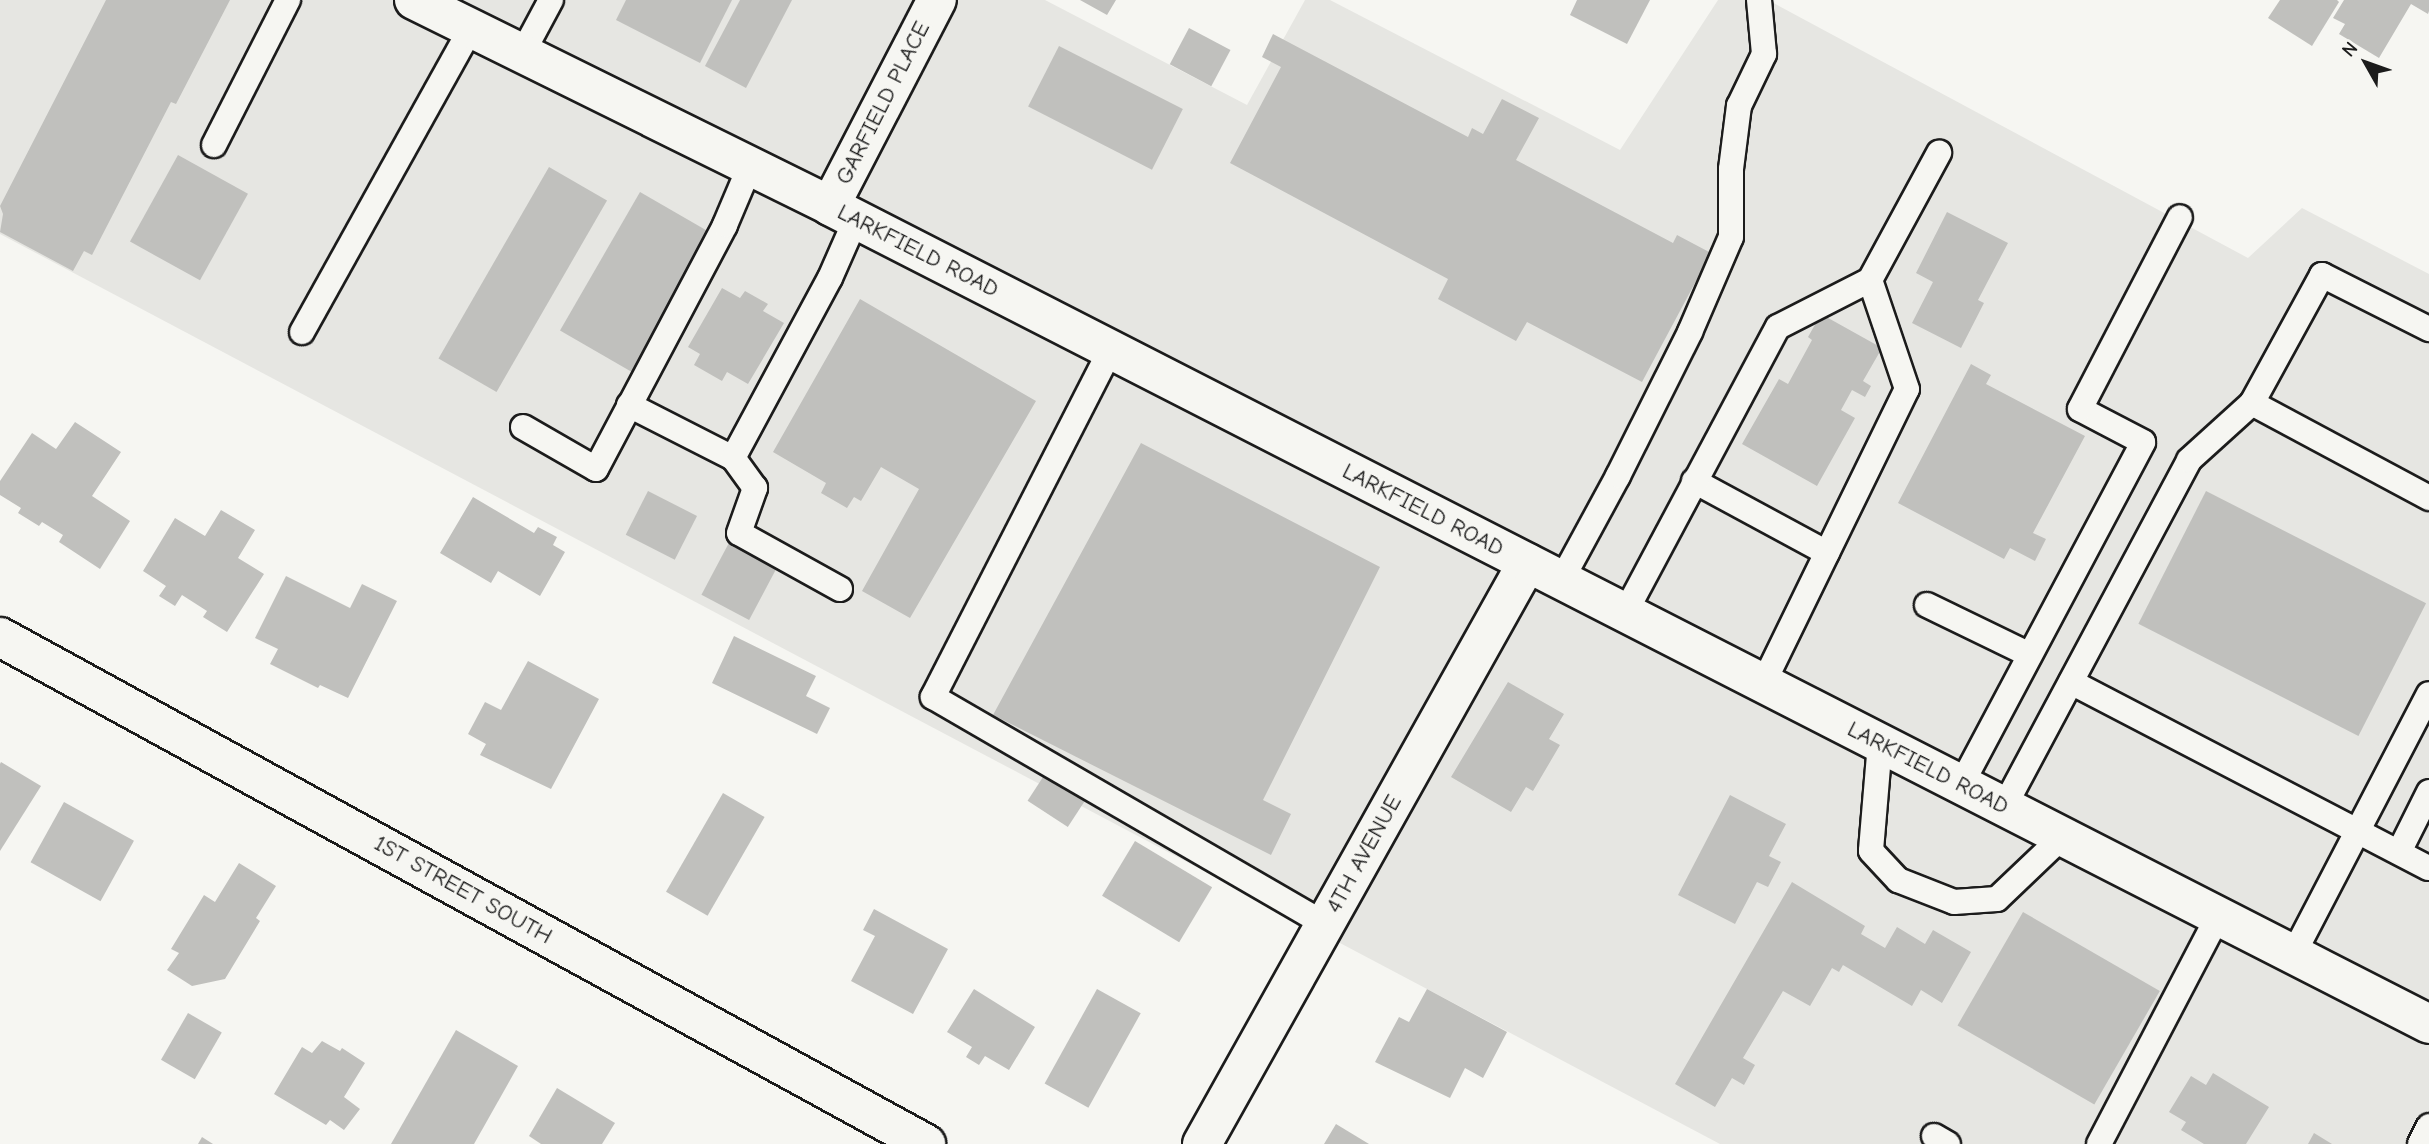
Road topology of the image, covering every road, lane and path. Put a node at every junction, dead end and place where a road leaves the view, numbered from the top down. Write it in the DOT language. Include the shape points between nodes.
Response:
graph roads {
  1 [pos="288,0"];
  2 [pos="414,0"];
  3 [pos="551,0"];
  4 [pos="937,0"];
  5 [pos="1759,0"];
  6 [pos="471,28"];
  7 [pos="522,54"];
  8 [pos="214,145"];
  9 [pos="1939,153"];
  10 [pos="750,166"];
  11 [pos="843,212"];
  12 [pos="2180,217"];
  13 [pos="1870,279"];
  14 [pos="2429,329"];
  15 [pos="302,331"];
  16 [pos="1111,349"];
  17 [pos="2252,403"];
  18 [pos="629,405"];
  19 [pos="523,427"];
  20 [pos="733,458"];
  21 [pos="1693,481"];
  22 [pos="2429,498"];
  23 [pos="1827,553"];
  24 [pos="1527,563"];
  25 [pos="1561,581"];
  26 [pos="840,589"];
  27 [pos="1927,605"];
  28 [pos="1625,613"];
  29 [pos="0,637"];
  30 [pos="2030,654"];
  31 [pos="2071,682"];
  32 [pos="1763,684"];
  33 [pos="2429,694"];
  34 [pos="1880,743"];
  35 [pos="1961,785"];
  36 [pos="2429,792"];
  37 [pos="2004,807"];
  38 [pos="2358,831"];
  39 [pos="2062,837"];
  40 [pos="2399,852"];
  41 [pos="2429,868"];
  42 [pos="2218,916"];
  43 [pos="1325,924"];
  44 [pos="2293,955"];
  45 [pos="2429,1024"];
  46 [pos="2429,1126"];
  47 [pos="926,1144"];
  48 [pos="1202,1144"];
  49 [pos="2099,1144"];
  50 [pos="2420,1144"];
  1 -- 8 [label="lane"];
  2 -- 6 [label="main road, LARKFIELD ROAD"];
  3 -- 7 [label="lane"];
  4 -- 11 [label="main road, GARFIELD PLACE"];
  5 -- 25 [label="lane" via="1764,54 1739,106 1731,169 1731,237 1690,332"];
  6 -- 7 [label="main road, LARKFIELD ROAD"];
  6 -- 15 [label="lane"];
  7 -- 10 [label="main road, LARKFIELD ROAD"];
  9 -- 13 [label="lane"];
  10 -- 11 [label="main road, LARKFIELD ROAD"];
  10 -- 18 [label="lane" via="725,225"];
  11 -- 16 [label="main road, LARKFIELD ROAD"];
  11 -- 20 [label="lane" via="830,278"];
  12 -- 30 [label="lane" via="2080,409 2143,442"];
  13 -- 21 [label="lane" via="1778,327"];
  13 -- 23 [label="lane" via="1908,389"];
  14 -- 17 [label="lane" via="2322,275"];
  16 -- 24 [label="main road, LARKFIELD ROAD"];
  16 -- 43 [label="lane" via="933,697"];
  17 -- 22 [label="lane"];
  17 -- 31 [label="lane" via="2189,460"];
  18 -- 19 [label="lane" via="596,469"];
  18 -- 20 [label="lane"];
  20 -- 26 [label="lane" via="755,488 739,533"];
  21 -- 23 [label="lane"];
  21 -- 28 [label="lane"];
  23 -- 32 [label="lane"];
  24 -- 25 [label="main road, LARKFIELD ROAD"];
  24 -- 43 [label="main road, 4TH AVENUE"];
  25 -- 28 [label="main road, LARKFIELD ROAD"];
  27 -- 30 [label="lane"];
  28 -- 32 [label="main road, LARKFIELD ROAD"];
  29 -- 47 [label="main road, 1ST STREET SOUTH"];
  30 -- 35 [label="lane"];
  31 -- 37 [label="lane"];
  31 -- 38 [label="lane"];
  32 -- 34 [label="main road, LARKFIELD ROAD"];
  33 -- 38 [label="lane"];
  34 -- 35 [label="main road, LARKFIELD ROAD"];
  34 -- 39 [label="lane" via="1871,851 1898,880 1954,902 1997,899"];
  35 -- 37 [label="main road, LARKFIELD ROAD"];
  36 -- 40 [label="lane"];
  37 -- 39 [label="main road, LARKFIELD ROAD"];
  38 -- 40 [label="lane"];
  38 -- 44 [label="lane"];
  39 -- 42 [label="main road, LARKFIELD ROAD"];
  40 -- 41 [label="lane"];
  42 -- 44 [label="main road, LARKFIELD ROAD"];
  42 -- 49 [label="lane"];
  43 -- 48 [label="main road, 4TH AVENUE"];
  44 -- 45 [label="main road, LARKFIELD ROAD"];
  46 -- 50 [label="lane"];
}
